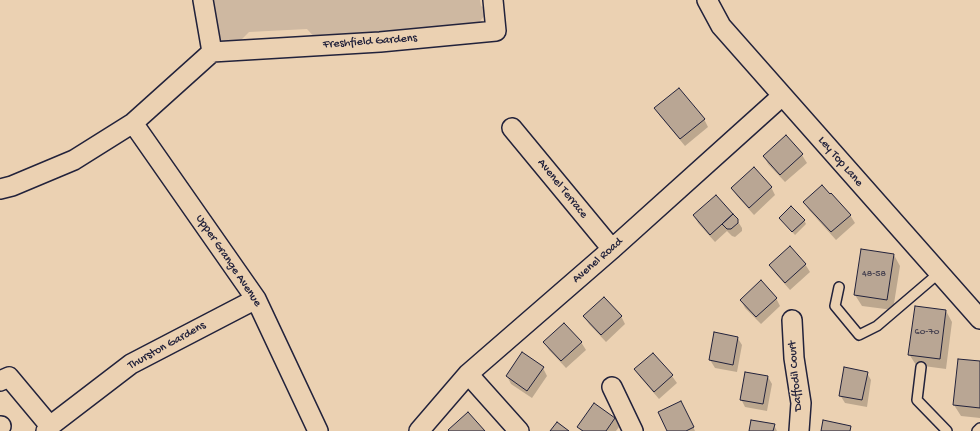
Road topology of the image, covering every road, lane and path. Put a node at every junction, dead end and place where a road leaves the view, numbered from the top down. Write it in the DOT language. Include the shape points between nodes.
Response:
graph roads {
  1 [pos="203,0"];
  2 [pos="493,0"];
  3 [pos="707,0"];
  4 [pos="212,52"];
  5 [pos="782,96"];
  6 [pos="133,123"];
  7 [pos="512,128"];
  8 [pos="0,189"];
  9 [pos="612,249"];
  10 [pos="939,273"];
  11 [pos="839,288"];
  12 [pos="256,299"];
  13 [pos="980,319"];
  14 [pos="792,320"];
  15 [pos="921,367"];
  16 [pos="468,374"];
  17 [pos="0,381"];
  18 [pos="612,388"];
  19 [pos="980,428"];
  20 [pos="48,429"];
  21 [pos="318,431"];
  22 [pos="419,431"];
  23 [pos="519,431"];
  24 [pos="633,431"];
  25 [pos="799,431"];
  26 [pos="948,431"];
  27 [pos="977,431"];
  1 -- 4 [label="street"];
  2 -- 4 [label="street, Freshfield Gardens" via="496,31 380,42"];
  3 -- 5 [label="street, Ley Top Lane" via="721,26"];
  4 -- 6 [label="street"];
  5 -- 9 [label="street, Avenel Road"];
  5 -- 10 [label="street, Ley Top Lane"];
  6 -- 8 [label="street" via="74,160"];
  6 -- 12 [label="street, Upper Grange Avenue"];
  7 -- 9 [label="street, Avenel Terrace"];
  9 -- 16 [label="street, Avenel Road"];
  10 -- 11 [label="lane" via="876,326 859,335 835,306"];
  10 -- 13 [label="street, Ley Top Lane"];
  12 -- 20 [label="street, Thurston Gardens" via="131,364"];
  12 -- 21 [label="street, Upper Grange Avenue"];
  14 -- 25 [label="street, Daffodil Court" via="794,358 801,403"];
  15 -- 26 [label="lane" via="917,400"];
  16 -- 22 [label="street, Avenel Road"];
  16 -- 23 [label="street"];
  17 -- 20 [label="street" via="9,377"];
  18 -- 24 [label="street"];
  19 -- 27 [label="lane"];
}
